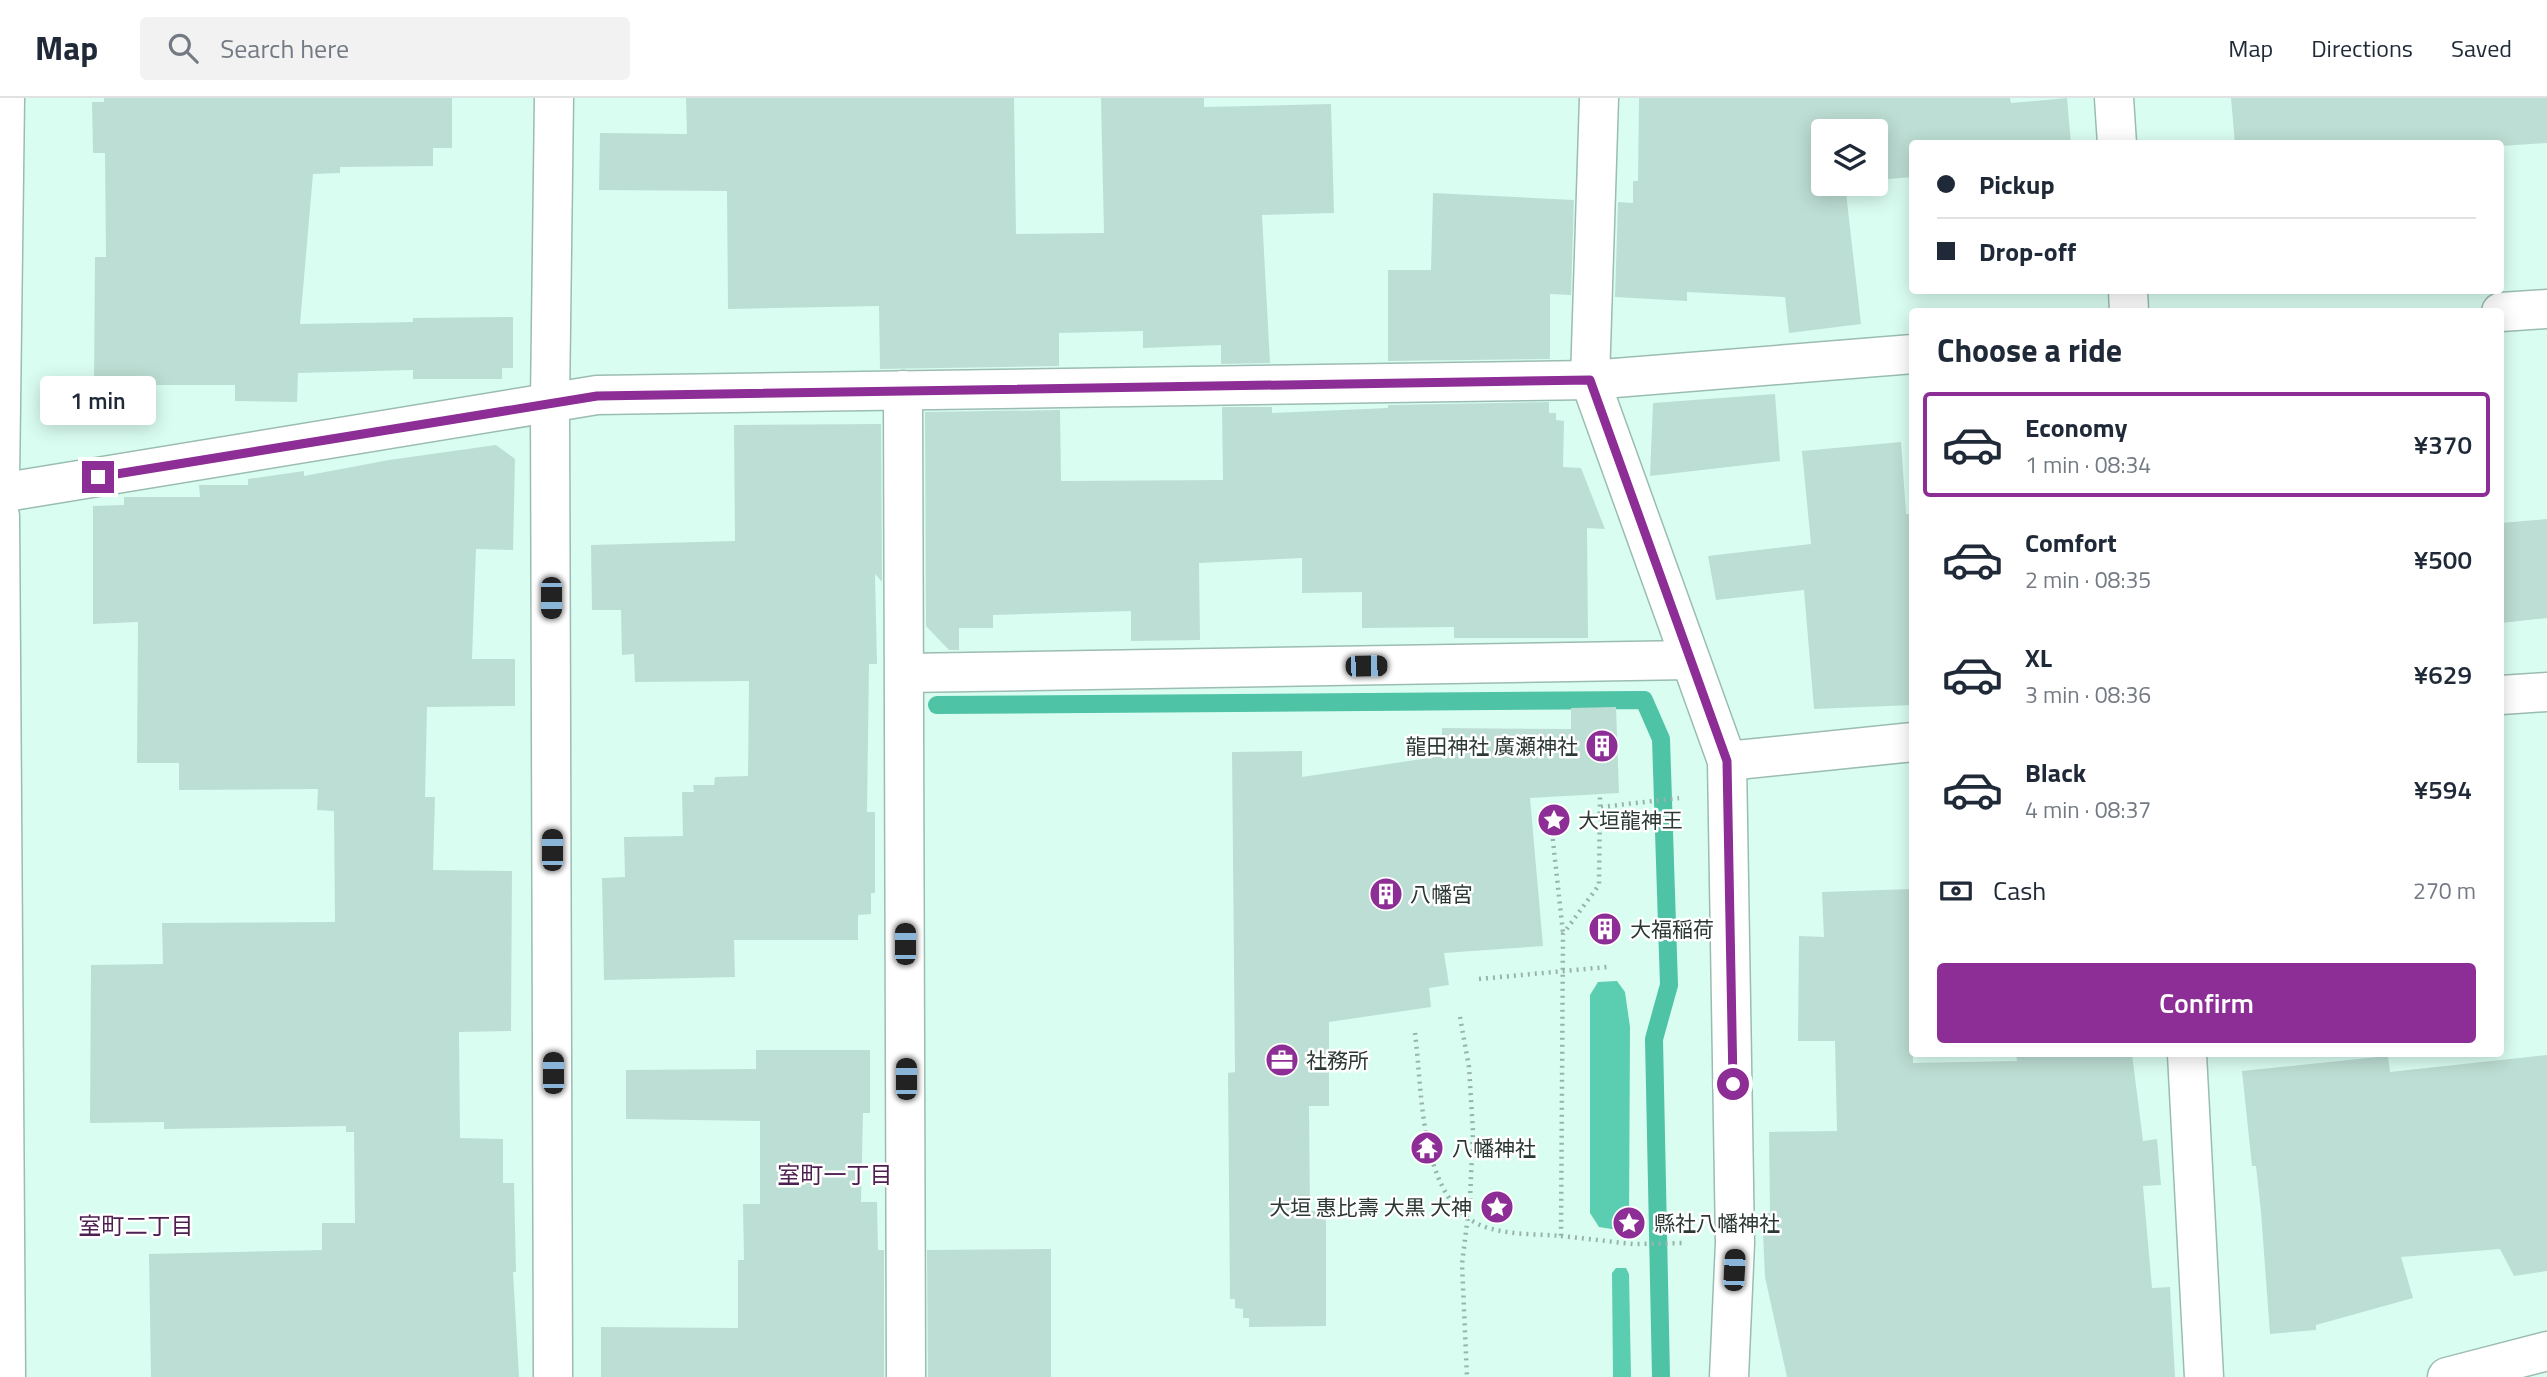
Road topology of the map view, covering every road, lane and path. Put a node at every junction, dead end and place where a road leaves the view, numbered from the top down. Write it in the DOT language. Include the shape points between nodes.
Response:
graph roads {
  1 [pos="5,98"];
  2 [pos="554,98"];
  3 [pos="1599,98"];
  4 [pos="2114,98"];
  5 [pos="2117,140"];
  6 [pos="2547,309"];
  7 [pos="2504,312"];
  8 [pos="1909,354"];
  9 [pos="1590,380"];
  10 [pos="903,390"];
  11 [pos="550,402"];
  12 [pos="0,481"];
  13 [pos="0,493"];
  14 [pos="0,516"];
  15 [pos="1690,660"];
  16 [pos="905,673"];
  17 [pos="2547,692"];
  18 [pos="2504,695"];
  19 [pos="1909,742"];
  20 [pos="1727,761"];
  21 [pos="1600,796"];
  22 [pos="1689,797"];
  23 [pos="1601,807"];
  24 [pos="1552,832"];
  25 [pos="1563,934"];
  26 [pos="1607,967"];
  27 [pos="1562,971"];
  28 [pos="1479,979"];
  29 [pos="1460,1017"];
  30 [pos="1415,1033"];
  31 [pos="2187,1057"];
  32 [pos="1467,1216"];
  33 [pos="1561,1236"];
  34 [pos="1689,1242"];
  35 [pos="2547,1351"];
  36 [pos="6,1377"];
  37 [pos="553,1377"];
  38 [pos="906,1377"];
  39 [pos="1467,1377"];
  40 [pos="1729,1377"];
  41 [pos="2204,1377"];
  42 [pos="2447,1377"];
  1 -- 12 [label="street"];
  2 -- 11 [label="street"];
  3 -- 9 [label="street"];
  4 -- 5 [label="street"];
  6 -- 7 [label="street"];
  8 -- 9 [label="street"];
  9 -- 10 [label="street"];
  9 -- 15 [label="street"];
  10 -- 11 [label="street" via="597,396"];
  10 -- 16 [label="street"];
  11 -- 13 [label="street"];
  11 -- 37 [label="street"];
  14 -- 36 [label="street"];
  15 -- 16 [label="street"];
  15 -- 20 [label="street"];
  16 -- 38 [label="street"];
  17 -- 18 [label="street"];
  19 -- 20 [label="street"];
  20 -- 40 [label="street" via="1735,1243"];
  21 -- 23 [label="path"];
  22 -- 23 [label="path"];
  23 -- 25 [label="path" via="1599,885"];
  24 -- 25 [label="path"];
  25 -- 27 [label="path"];
  26 -- 27 [label="path"];
  27 -- 28 [label="path"];
  27 -- 33 [label="path"];
  29 -- 32 [label="path" via="1473,1132"];
  30 -- 32 [label="path" via="1431,1161 1443,1194"];
  31 -- 41 [label="street"];
  32 -- 33 [label="path" via="1490,1229"];
  32 -- 39 [label="path" via="1462,1264"];
  33 -- 34 [label="path" via="1633,1244"];
  35 -- 42 [label="street"];
}
